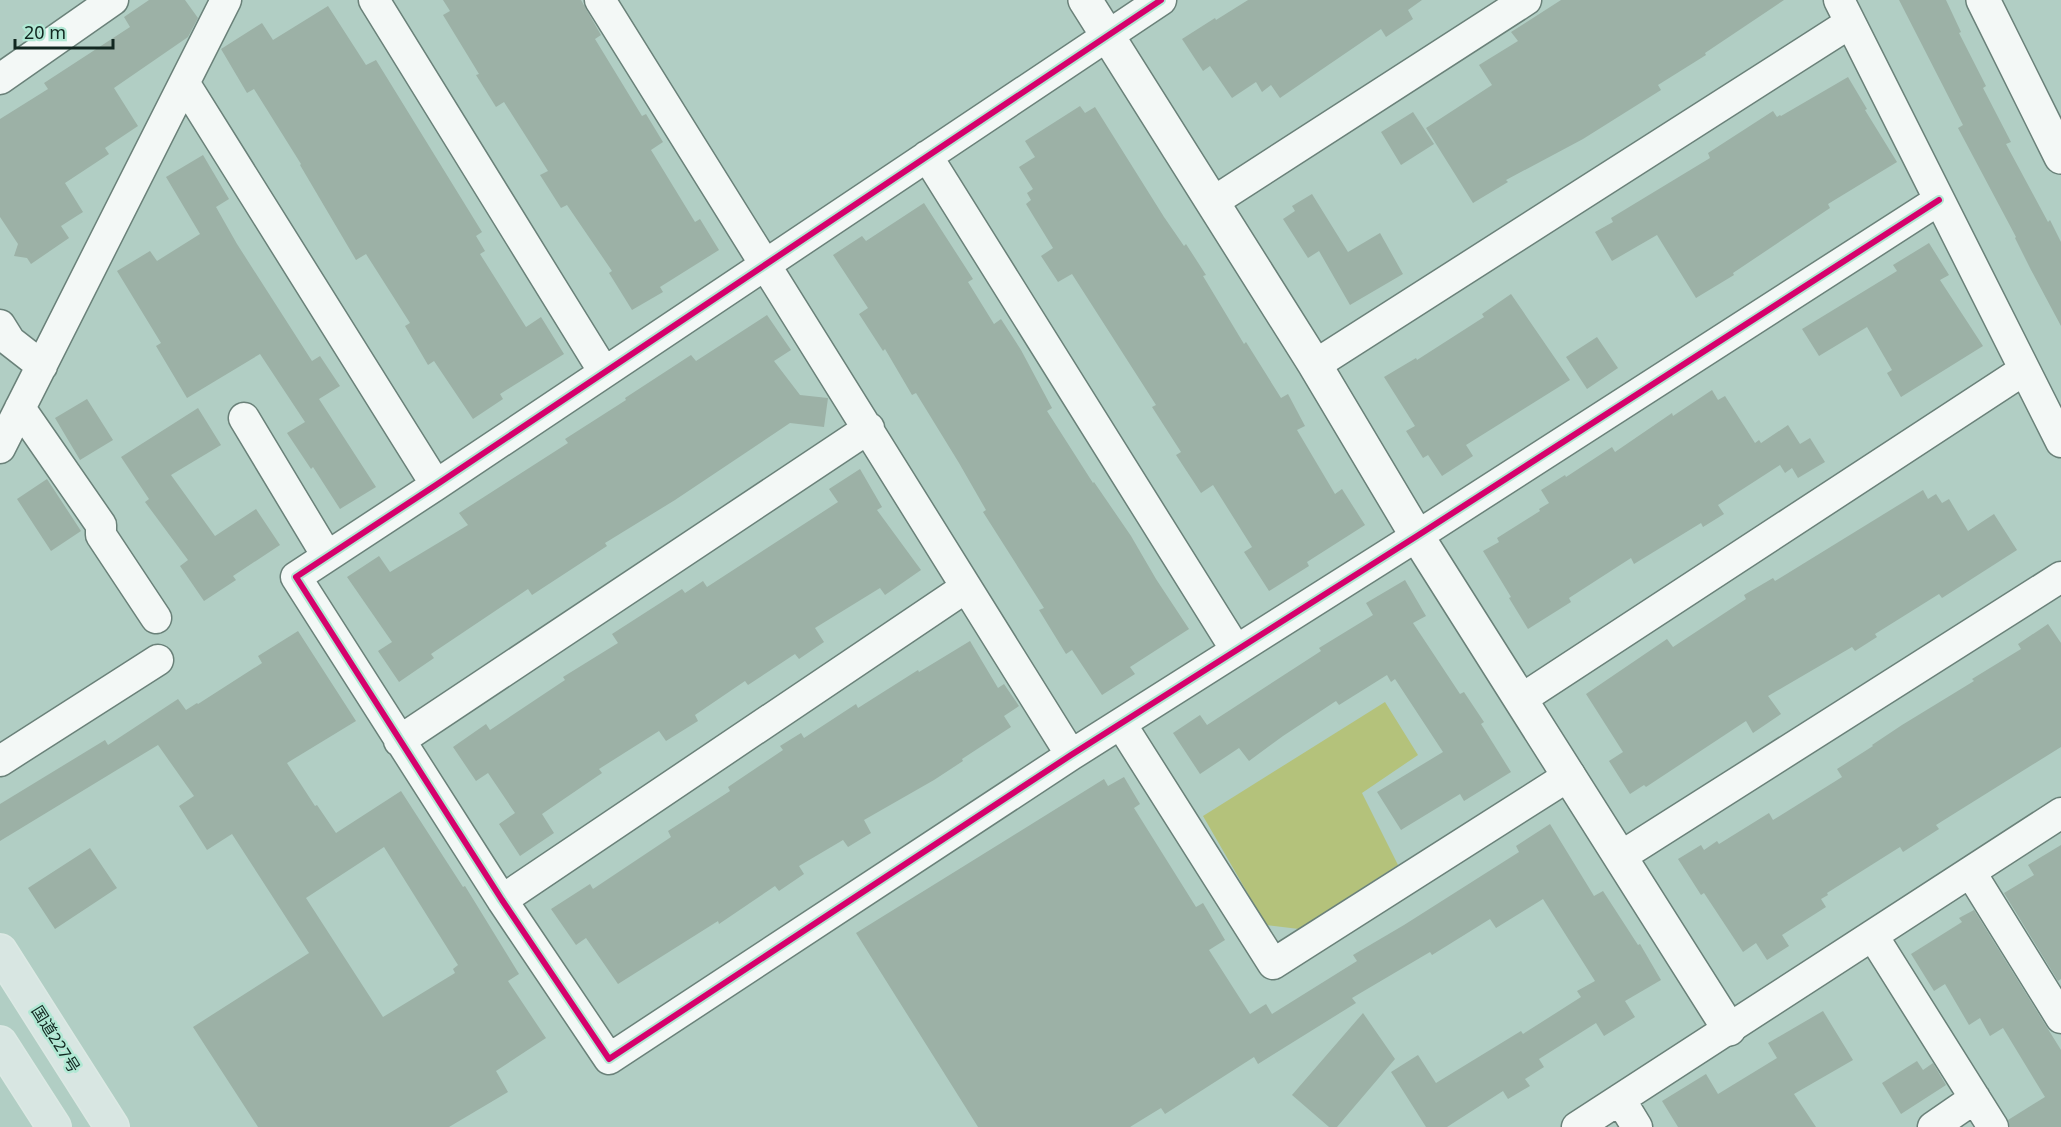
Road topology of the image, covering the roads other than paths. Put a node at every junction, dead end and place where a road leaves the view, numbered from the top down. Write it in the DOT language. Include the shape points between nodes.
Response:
graph roads {
  1 [pos="113,0"];
  2 [pos="226,0"];
  3 [pos="374,0"];
  4 [pos="600,0"];
  5 [pos="1085,0"];
  6 [pos="1161,0"];
  7 [pos="1526,0"];
  8 [pos="1983,0"];
  9 [pos="1844,11"];
  10 [pos="1107,35"];
  11 [pos="0,79"];
  12 [pos="185,84"];
  13 [pos="927,156"];
  14 [pos="2061,157"];
  15 [pos="1939,200"];
  16 [pos="1213,202"];
  17 [pos="765,265"];
  18 [pos="0,326"];
  19 [pos="1315,365"];
  20 [pos="42,366"];
  21 [pos="2024,370"];
  22 [pos="604,372"];
  23 [pos="20,408"];
  24 [pos="244,418"];
  25 [pos="868,428"];
  26 [pos="2061,442"];
  27 [pos="0,448"];
  28 [pos="436,485"];
  29 [pos="1418,536"];
  30 [pos="327,556"];
  31 [pos="2061,577"];
  32 [pos="965,588"];
  33 [pos="156,618"];
  34 [pos="1236,650"];
  35 [pos="158,660"];
  36 [pos="1520,700"];
  37 [pos="1121,724"];
  38 [pos="399,741"];
  39 [pos="1071,755"];
  40 [pos="0,761"];
  41 [pos="1570,775"];
  42 [pos="2061,813"];
  43 [pos="1620,857"];
  44 [pos="1971,873"];
  45 [pos="502,900"];
  46 [pos="1873,936"];
  47 [pos="0,951"];
  48 [pos="2061,1018"];
  49 [pos="1729,1029"];
  50 [pos="0,1043"];
  51 [pos="1975,1098"];
  52 [pos="1620,1100"];
  53 [pos="54,1127"];
  54 [pos="112,1127"];
  55 [pos="1577,1127"];
  56 [pos="1637,1127"];
  57 [pos="1933,1127"];
  58 [pos="1993,1127"];
  1 -- 11 [label="street"];
  2 -- 12 [label="street"];
  3 -- 22 [label="street"];
  4 -- 17 [label="street"];
  5 -- 10 [label="street"];
  6 -- 10 [label="street"];
  7 -- 16 [label="street"];
  8 -- 14 [label="street"];
  9 -- 15 [label="street"];
  9 -- 19 [label="street"];
  10 -- 13 [label="street"];
  10 -- 16 [label="street"];
  12 -- 20 [label="street"];
  12 -- 28 [label="street"];
  13 -- 17 [label="street"];
  13 -- 34 [label="street"];
  15 -- 21 [label="street"];
  15 -- 29 [label="street"];
  16 -- 19 [label="street"];
  17 -- 22 [label="street"];
  17 -- 25 [label="street"];
  18 -- 20 [label="street" via="10,341"];
  19 -- 29 [label="street"];
  20 -- 23 [label="street"];
  21 -- 26 [label="street"];
  21 -- 36 [label="street"];
  22 -- 28 [label="street"];
  23 -- 27 [label="street"];
  23 -- 33 [label="street" via="101,525 101,535"];
  24 -- 30 [label="street"];
  25 -- 32 [label="street"];
  25 -- 38 [label="street"];
  28 -- 30 [label="street"];
  29 -- 34 [label="street"];
  29 -- 36 [label="street"];
  30 -- 38 [label="street" via="296,577"];
  31 -- 43 [label="street"];
  32 -- 39 [label="street"];
  32 -- 45 [label="street"];
  34 -- 37 [label="street"];
  35 -- 40 [label="street"];
  36 -- 41 [label="street"];
  37 -- 39 [label="street"];
  37 -- 41 [label="street" via="1273,964"];
  38 -- 45 [label="street"];
  39 -- 45 [label="street" via="609,1059"];
  41 -- 43 [label="street"];
  42 -- 44 [label="street"];
  43 -- 49 [label="street"];
  44 -- 46 [label="street"];
  44 -- 48 [label="street"];
  46 -- 49 [label="street"];
  46 -- 51 [label="street"];
  47 -- 54 [label="highway, 国道227号"];
  49 -- 52 [label="street"];
  50 -- 53 [label="highway"];
  51 -- 57 [label="street"];
  51 -- 58 [label="street"];
  52 -- 55 [label="street"];
  52 -- 56 [label="street"];
}
